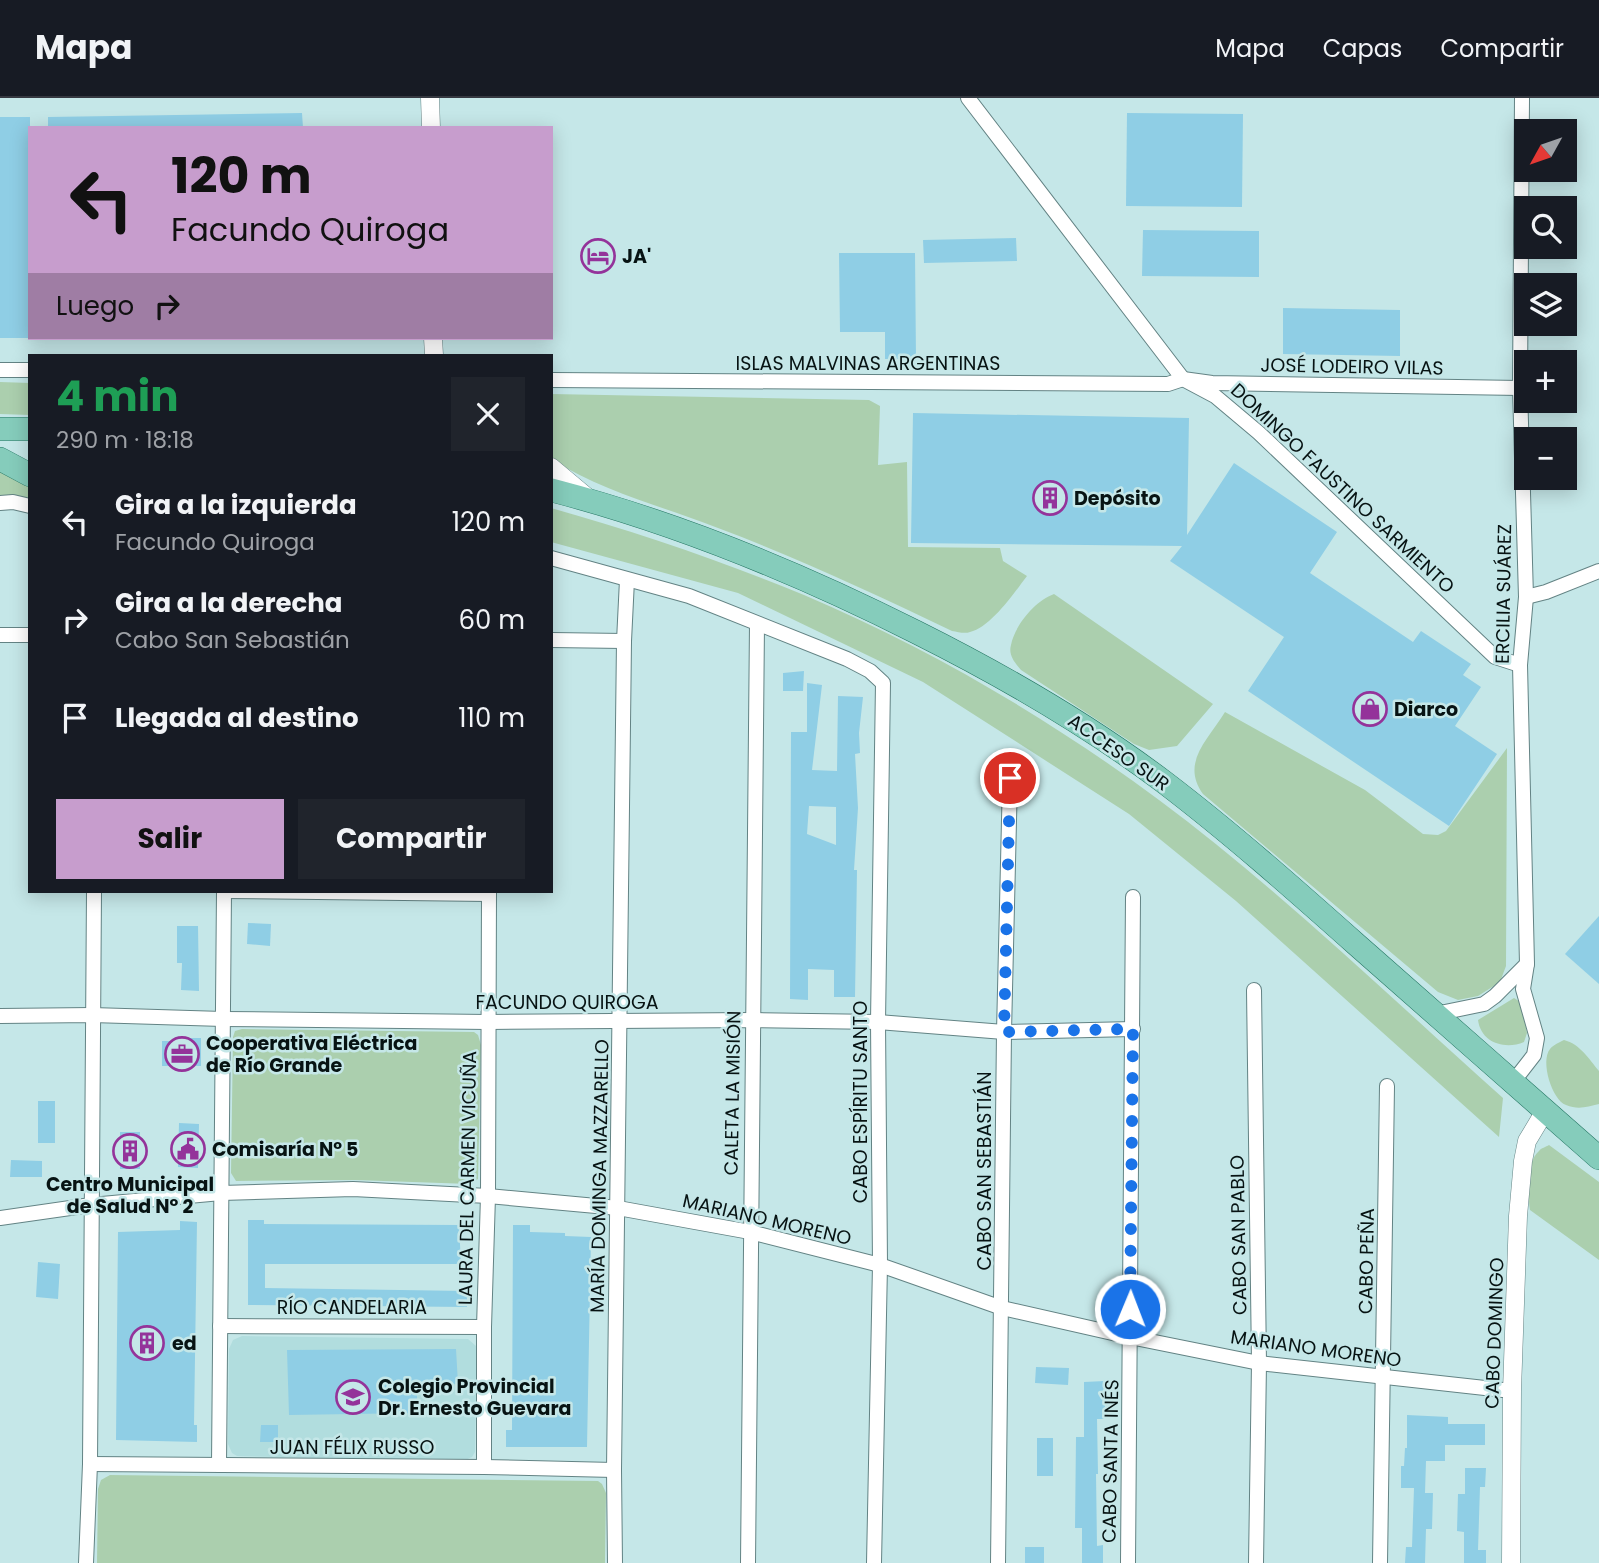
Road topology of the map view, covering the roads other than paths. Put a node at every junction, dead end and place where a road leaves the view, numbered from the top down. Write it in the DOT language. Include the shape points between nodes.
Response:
graph roads {
  1 [pos="430,98"];
  2 [pos="968,98"];
  3 [pos="1522,98"];
  4 [pos="431,126"];
  5 [pos="1520,350"];
  6 [pos="0,370"];
  7 [pos="28,370"];
  8 [pos="1183,379"];
  9 [pos="553,380"];
  10 [pos="1514,388"];
  11 [pos="1521,413"];
  12 [pos="0,429"];
  13 [pos="28,429"];
  14 [pos="0,459"];
  15 [pos="553,469"];
  16 [pos="28,474"];
  17 [pos="553,490"];
  18 [pos="591,500"];
  19 [pos="0,503"];
  20 [pos="28,506"];
  21 [pos="553,559"];
  22 [pos="1599,571"];
  23 [pos="627,580"];
  24 [pos="1526,597"];
  25 [pos="757,624"];
  26 [pos="0,635"];
  27 [pos="28,635"];
  28 [pos="553,640"];
  29 [pos="624,641"];
  30 [pos="1520,665"];
  31 [pos="1010,778"];
  32 [pos="94,893"];
  33 [pos="224,893"];
  34 [pos="489,893"];
  35 [pos="1133,897"];
  36 [pos="1527,964"];
  37 [pos="1254,990"];
  38 [pos="1435,1014"];
  39 [pos="92,1015"];
  40 [pos="0,1016"];
  41 [pos="223,1019"];
  42 [pos="621,1020"];
  43 [pos="752,1020"];
  44 [pos="488,1022"];
  45 [pos="878,1022"];
  46 [pos="1133,1029"];
  47 [pos="1004,1032"];
  48 [pos="1513,1082"];
  49 [pos="1387,1086"];
  50 [pos="1545,1111"];
  51 [pos="1599,1158"];
  52 [pos="221,1193"];
  53 [pos="488,1196"];
  54 [pos="91,1205"];
  55 [pos="618,1208"];
  56 [pos="0,1218"];
  57 [pos="750,1233"];
  58 [pos="880,1265"];
  59 [pos="1002,1308"];
  60 [pos="220,1326"];
  61 [pos="484,1327"];
  62 [pos="1130,1337"];
  63 [pos="1259,1363"];
  64 [pos="1384,1378"];
  65 [pos="1513,1391"];
  66 [pos="90,1464"];
  67 [pos="219,1465"];
  68 [pos="484,1466"];
  69 [pos="614,1470"];
  70 [pos="86,1563"];
  71 [pos="615,1563"];
  72 [pos="748,1563"];
  73 [pos="874,1563"];
  74 [pos="998,1563"];
  75 [pos="1128,1563"];
  76 [pos="1256,1563"];
  77 [pos="1380,1563"];
  78 [pos="1511,1563"];
  1 -- 4 [label="street"];
  2 -- 8 [label="street, DOMINGO FAUSTINO SARMIENTO"];
  3 -- 5 [label="street, ERCILIA SUÁREZ"];
  6 -- 7 [label="street"];
  8 -- 9 [label="street, ISLAS MALVINAS ARGENTINAS" via="1168,384"];
  8 -- 10 [label="street, JOSÉ LODEIRO VILAS"];
  8 -- 30 [label="street, DOMINGO FAUSTINO SARMIENTO" via="1214,396 1259,433 1495,657"];
  11 -- 24 [label="street, ERCILIA SUÁREZ"];
  12 -- 13 [label="main road"];
  14 -- 16 [label="main road"];
  15 -- 18 [label="street"];
  17 -- 18 [label="main road, ACCESO SUR"];
  18 -- 38 [label="main road, ACCESO SUR" via="833,591 965,657 1070,718 1165,783"];
  19 -- 20 [label="street"];
  21 -- 23 [label="street"];
  22 -- 24 [label="street"];
  23 -- 25 [label="street" via="690,596"];
  23 -- 29 [label="street, MARÍA DOMINGA MAZZARELLO"];
  24 -- 30 [label="street, ERCILIA SUÁREZ"];
  25 -- 43 [label="street, CALETA LA MISIÓN"];
  25 -- 45 [label="street, CABO ESPÍRITU SANTO" via="847,659 883,683"];
  26 -- 27 [label="street"];
  28 -- 29 [label="street"];
  29 -- 42 [label="street, MARÍA DOMINGA MAZZARELLO"];
  30 -- 36 [label="street, ERCILIA SUÁREZ"];
  31 -- 47 [label="street, CABO SAN SEBASTIÁN"];
  32 -- 39 [label="street"];
  33 -- 41 [label="street"];
  34 -- 44 [label="street, LAURA DEL CARMEN VICUÑA"];
  35 -- 46 [label="street, CABO SANTA INÉS"];
  36 -- 38 [label="street" via="1484,1004"];
  36 -- 48 [label="street, ERCILIA SUÁREZ" via="1523,989 1537,1038 1534,1055"];
  37 -- 63 [label="street, CABO SAN PABLO"];
  38 -- 48 [label="main road, ACCESO SUR"];
  39 -- 40 [label="street, FACUNDO QUIROGA"];
  39 -- 41 [label="street, FACUNDO QUIROGA"];
  39 -- 54 [label="street"];
  41 -- 44 [label="street, FACUNDO QUIROGA"];
  41 -- 52 [label="street"];
  42 -- 43 [label="street, FACUNDO QUIROGA"];
  42 -- 44 [label="street, FACUNDO QUIROGA"];
  42 -- 55 [label="street, MARÍA DOMINGA MAZZARELLO"];
  43 -- 45 [label="street, FACUNDO QUIROGA"];
  43 -- 57 [label="street, CALETA LA MISIÓN"];
  44 -- 53 [label="street, LAURA DEL CARMEN VICUÑA"];
  45 -- 47 [label="street, FACUNDO QUIROGA"];
  45 -- 58 [label="street, CABO ESPÍRITU SANTO"];
  46 -- 47 [label="street, FACUNDO QUIROGA"];
  46 -- 62 [label="street, CABO SANTA INÉS"];
  47 -- 59 [label="street, CABO SAN SEBASTIÁN"];
  48 -- 50 [label="main road, ACCESO SUR"];
  49 -- 64 [label="street, CABO PEÑA"];
  50 -- 51 [label="main road, ACCESO SUR"];
  50 -- 65 [label="street, CABO DOMINGO" via="1527,1140 1523,1160"];
  52 -- 53 [label="street, MARIANO MORENO" via="353,1189"];
  52 -- 54 [label="street, MARIANO MORENO"];
  52 -- 60 [label="street"];
  53 -- 55 [label="street, MARIANO MORENO"];
  53 -- 61 [label="street, LAURA DEL CARMEN VICUÑA"];
  54 -- 56 [label="street, MARIANO MORENO"];
  54 -- 66 [label="street"];
  55 -- 57 [label="street, MARIANO MORENO"];
  55 -- 69 [label="street, MARÍA DOMINGA MAZZARELLO"];
  57 -- 58 [label="street, MARIANO MORENO"];
  57 -- 72 [label="street, CALETA LA MISIÓN"];
  58 -- 59 [label="street, MARIANO MORENO"];
  58 -- 73 [label="street, CABO ESPÍRITU SANTO"];
  59 -- 62 [label="street, MARIANO MORENO"];
  59 -- 74 [label="street, CABO SAN SEBASTIÁN"];
  60 -- 61 [label="street, RÍO CANDELARIA"];
  60 -- 67 [label="street"];
  61 -- 68 [label="street, LAURA DEL CARMEN VICUÑA"];
  62 -- 63 [label="street, MARIANO MORENO"];
  62 -- 75 [label="street, CABO SANTA INÉS"];
  63 -- 64 [label="street, MARIANO MORENO"];
  63 -- 76 [label="street, CABO SAN PABLO"];
  64 -- 65 [label="street, MARIANO MORENO"];
  64 -- 77 [label="street, CABO PEÑA"];
  65 -- 78 [label="street, CABO DOMINGO"];
  66 -- 67 [label="street, JUAN FÉLIX RUSSO"];
  66 -- 70 [label="street"];
  67 -- 68 [label="street, JUAN FÉLIX RUSSO"];
  68 -- 69 [label="street, JUAN FÉLIX RUSSO"];
  69 -- 71 [label="street, MARÍA DOMINGA MAZZARELLO"];
}
